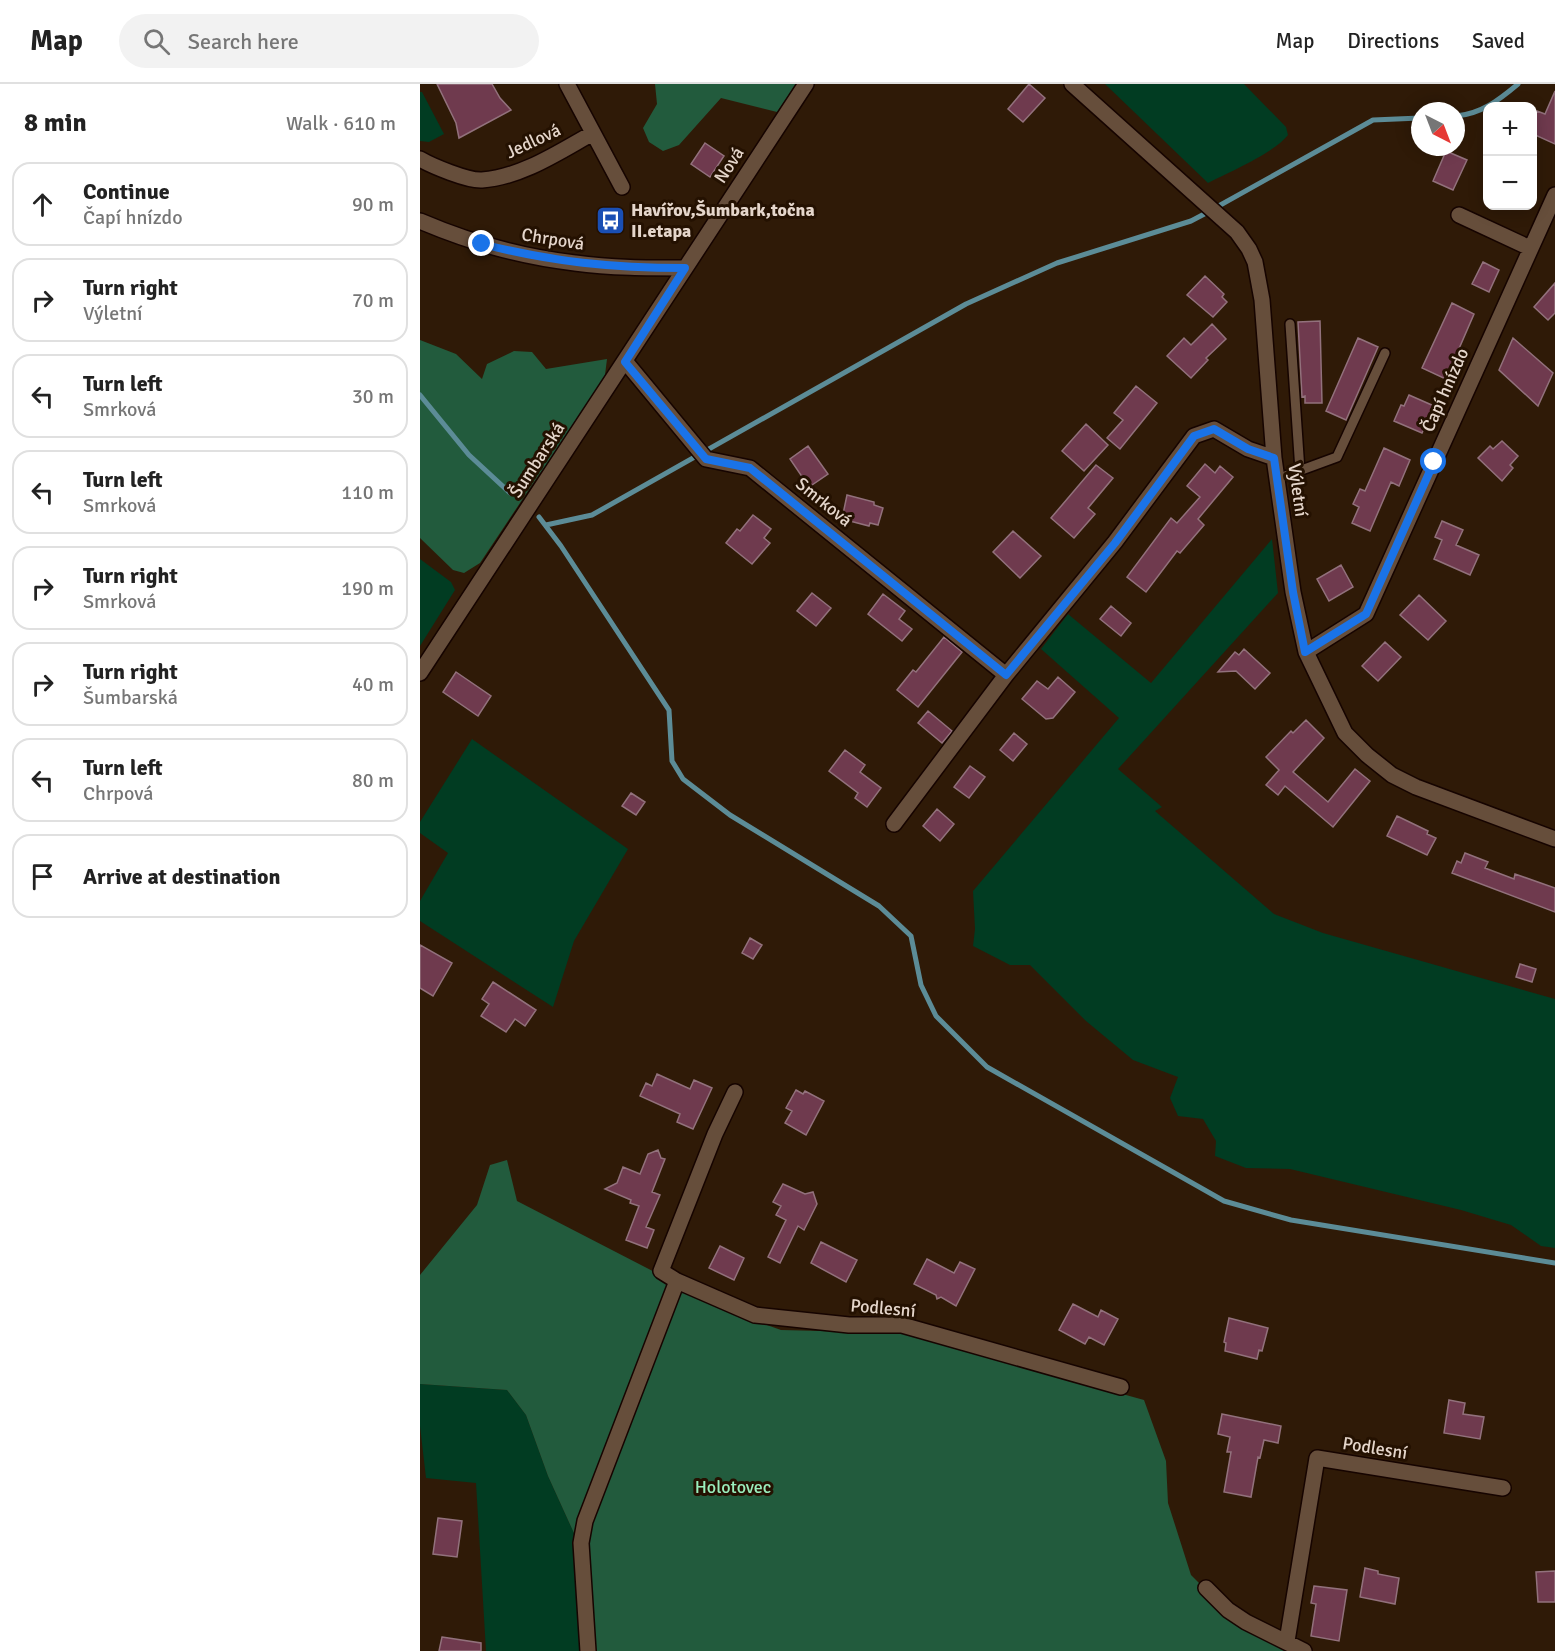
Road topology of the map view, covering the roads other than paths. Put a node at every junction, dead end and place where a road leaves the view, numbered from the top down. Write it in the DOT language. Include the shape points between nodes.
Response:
graph roads {
  1 [pos="567,84"];
  2 [pos="806,84"];
  3 [pos="1072,84"];
  4 [pos="593,133"];
  5 [pos="420,159"];
  6 [pos="622,187"];
  7 [pos="1555,195"];
  8 [pos="1459,215"];
  9 [pos="420,221"];
  10 [pos="1530,248"];
  11 [pos="685,268"];
  12 [pos="1290,324"];
  13 [pos="1385,353"];
  14 [pos="625,362"];
  15 [pos="1274,458"];
  16 [pos="1300,471"];
  17 [pos="1277,479"];
  18 [pos="1305,652"];
  19 [pos="420,673"];
  20 [pos="1006,675"];
  21 [pos="894,824"];
  22 [pos="1555,839"];
  23 [pos="735,1092"];
  24 [pos="677,1281"];
  25 [pos="1121,1387"];
  26 [pos="1503,1488"];
  27 [pos="1206,1587"];
  28 [pos="1287,1641"];
  29 [pos="588,1651"];
  30 [pos="1304,1651"];
  1 -- 4 [label="street"];
  2 -- 11 [label="street, Nová"];
  3 -- 15 [label="street, Výletní" via="1237,232 1249,249 1256,262 1262,300"];
  4 -- 5 [label="street, Jedlová" via="522,171 480,180"];
  4 -- 6 [label="street"];
  7 -- 10 [label="street, Čapí hnízdo"];
  8 -- 10 [label="street"];
  9 -- 11 [label="street, Chrpová" via="522,254 575,263"];
  10 -- 18 [label="street, Čapí hnízdo" via="1366,614"];
  11 -- 14 [label="street, Šumbarská"];
  12 -- 16 [label="lane"];
  13 -- 16 [label="lane" via="1337,457"];
  14 -- 19 [label="street, Šumbarská"];
  14 -- 20 [label="street, Smrková" via="706,459 750,468"];
  15 -- 17 [label="street, Výletní"];
  15 -- 20 [label="street" via="1248,449 1214,429 1194,436 1115,543"];
  16 -- 17 [label="lane"];
  17 -- 18 [label="street, Výletní"];
  18 -- 22 [label="street, Výletní" via="1345,733 1392,776"];
  20 -- 21 [label="street"];
  23 -- 24 [label="street" via="662,1271"];
  24 -- 25 [label="street, Podlesní" via="755,1315 849,1325 902,1325"];
  24 -- 29 [label="street" via="585,1521 581,1543"];
  26 -- 28 [label="street, Podlesní" via="1317,1458"];
  27 -- 28 [label="street" via="1246,1622"];
  28 -- 30 [label="street"];
}
